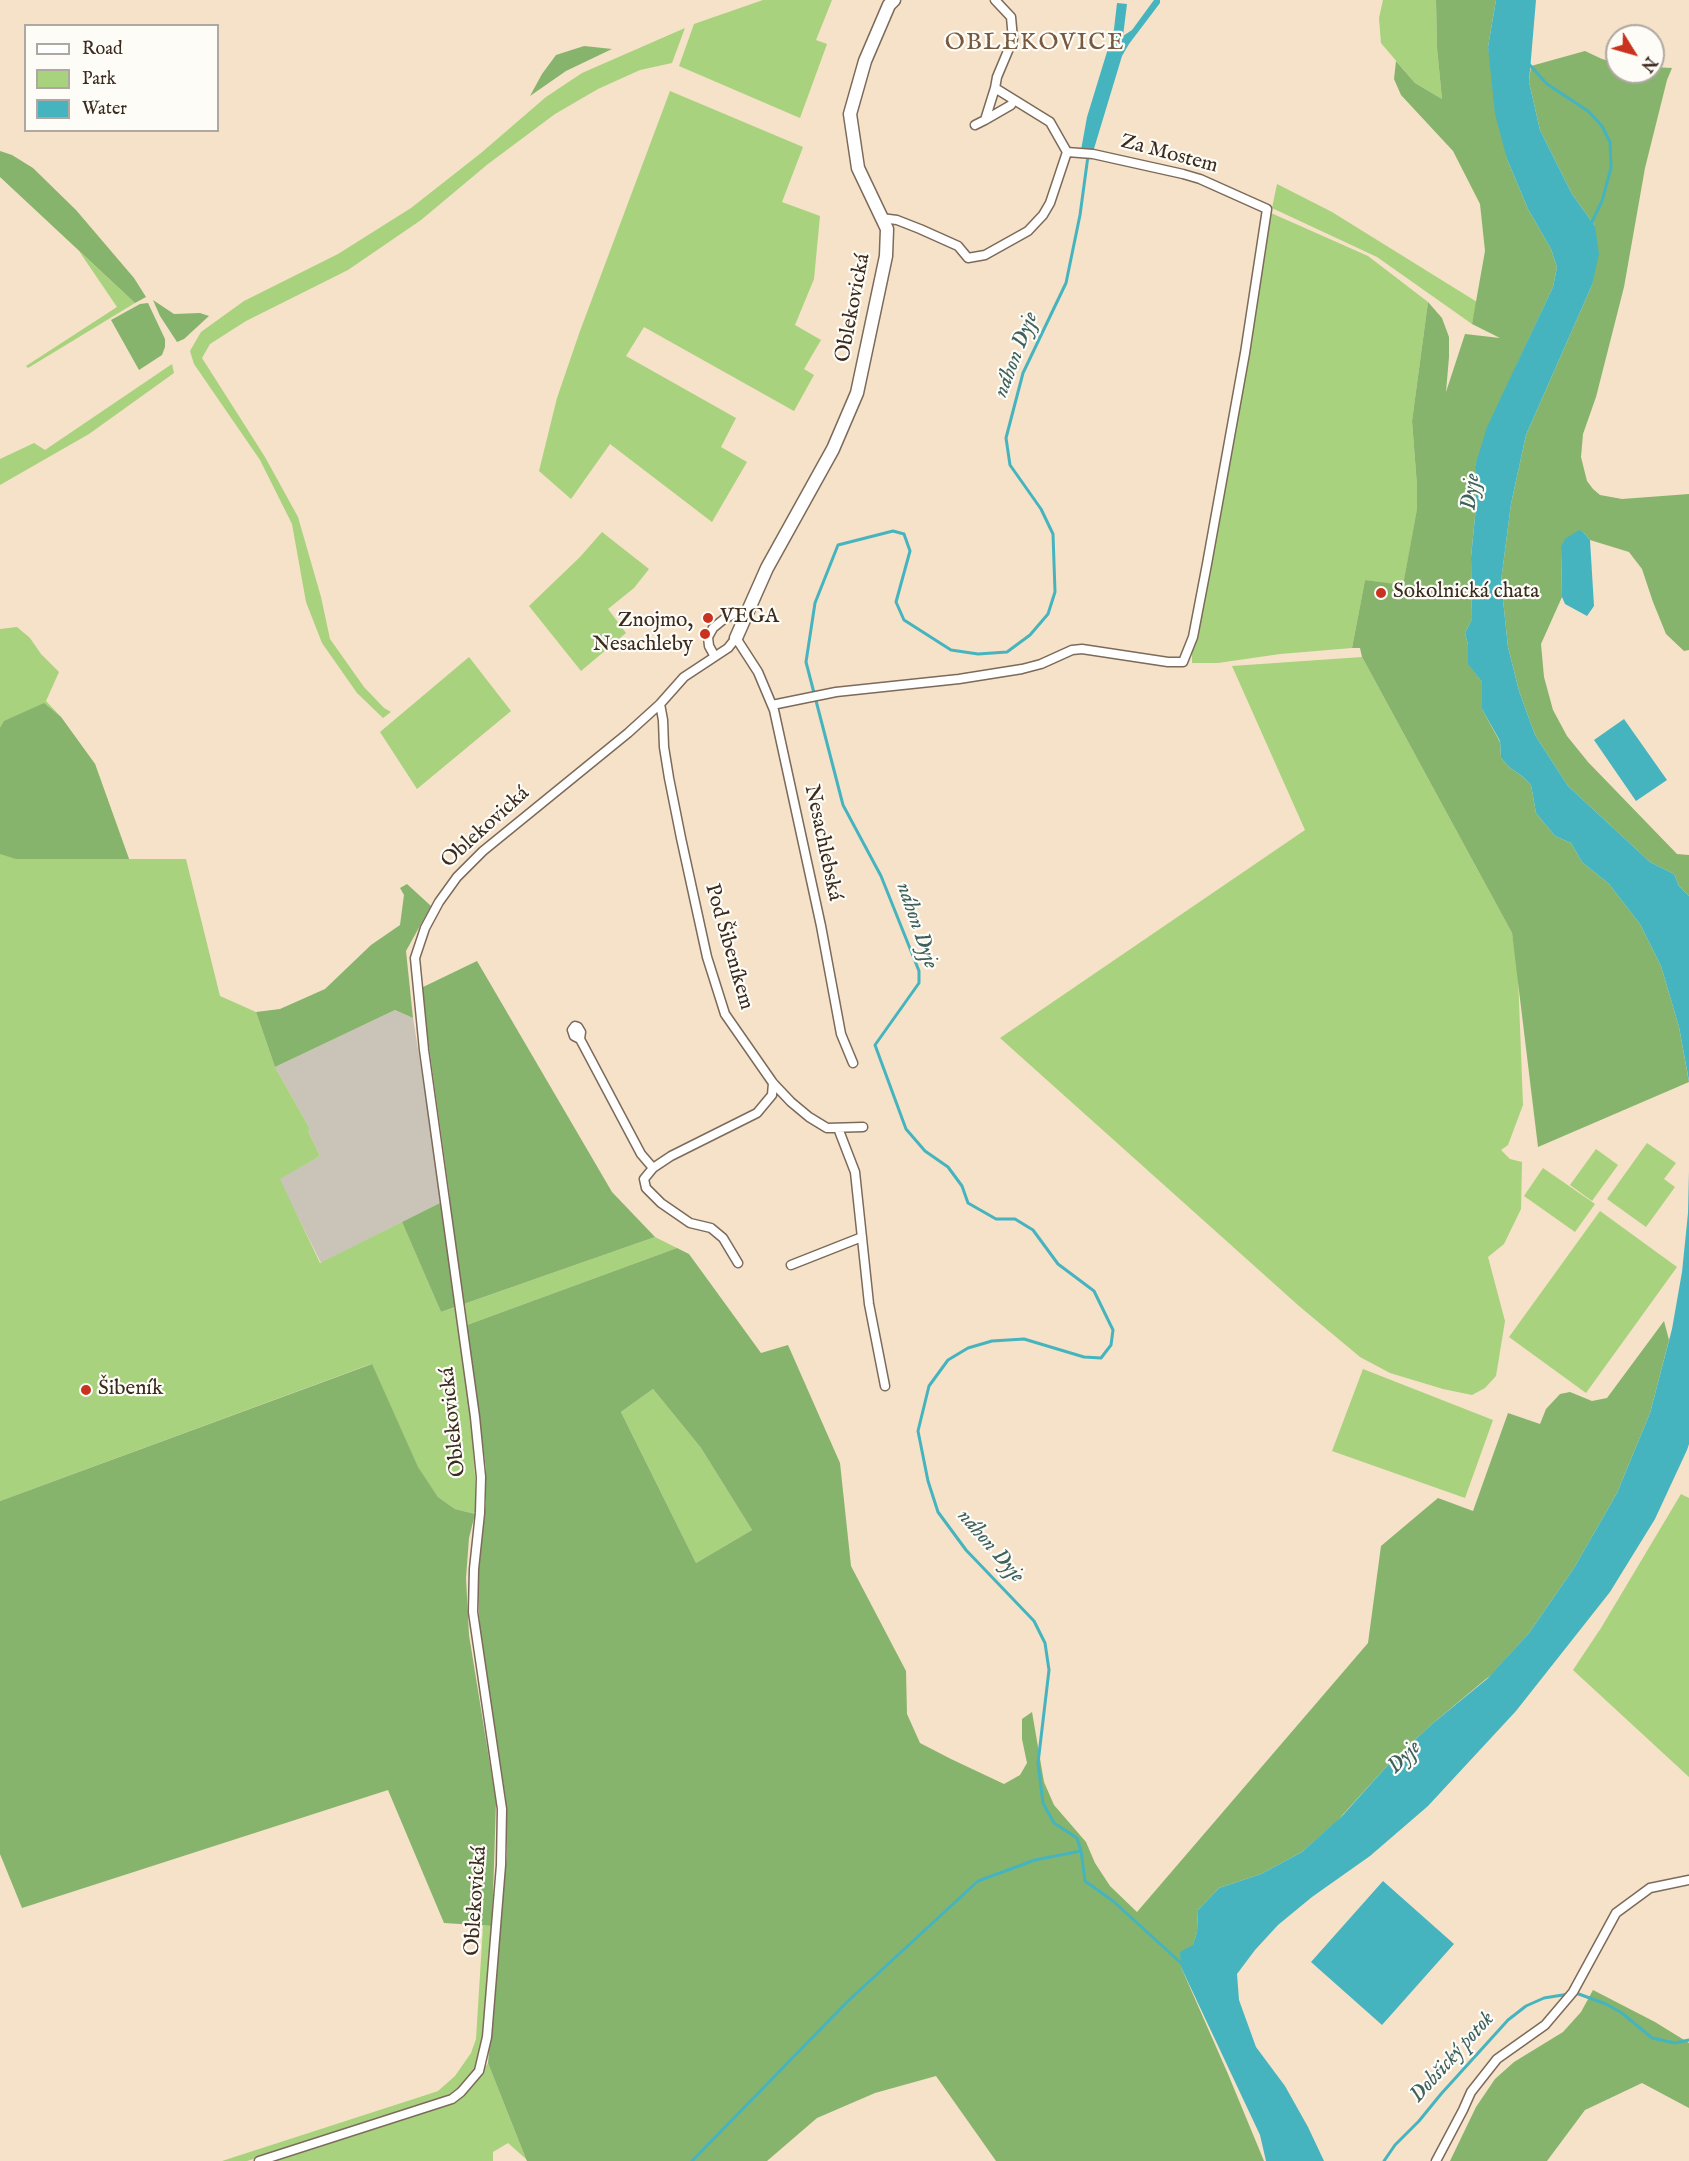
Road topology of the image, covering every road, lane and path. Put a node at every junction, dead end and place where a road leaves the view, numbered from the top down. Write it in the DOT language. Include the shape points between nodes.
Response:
graph roads {
  1 [pos="894,0"];
  2 [pos="995,0"];
  3 [pos="995,88"];
  4 [pos="1014,100"];
  5 [pos="985,120"];
  6 [pos="975,125"];
  7 [pos="1067,152"];
  8 [pos="881,218"];
  9 [pos="747,613"];
  10 [pos="736,638"];
  11 [pos="714,655"];
  12 [pos="660,704"];
  13 [pos="772,705"];
  14 [pos="580,1039"];
  15 [pos="853,1063"];
  16 [pos="774,1083"];
  17 [pos="863,1126"];
  18 [pos="838,1128"];
  19 [pos="653,1168"];
  20 [pos="862,1237"];
  21 [pos="738,1263"];
  22 [pos="791,1265"];
  23 [pos="885,1386"];
  24 [pos="1689,1880"];
  25 [pos="258,2161"];
  26 [pos="1436,2161"];
  1 -- 8 [label="street, Oblekovická" via="865,61 850,114 858,168"];
  2 -- 3 [label="street" via="1011,17 1013,39"];
  3 -- 4 [label="street"];
  3 -- 5 [label="street"];
  4 -- 5 [label="street"];
  4 -- 7 [label="street" via="1050,122"];
  5 -- 6 [label="street"];
  7 -- 8 [label="street" via="1043,215 1029,231 985,255 968,258 958,246 897,220"];
  7 -- 13 [label="street, Za Mostem" via="1094,154 1200,179 1267,209 1205,574 1193,637 1183,662 1071,650 1022,669 822,694"];
  8 -- 9 [label="street, Oblekovická" via="886,230 886,256 857,393"];
  9 -- 10 [label="street, Oblekovická"];
  9 -- 11 [label="street" via="724,619 713,628 708,637"];
  10 -- 11 [label="street, Oblekovická" via="728,648"];
  10 -- 13 [label="street, Nesachlebská" via="758,672"];
  11 -- 12 [label="street, Oblekovická" via="684,677"];
  12 -- 16 [label="street, Pod Šibeníkem" via="681,838 724,1014"];
  12 -- 25 [label="street, Oblekovická" via="457,877 439,902 415,958 424,1050 475,1417 481,1477 473,1612 502,1809 501,1865 482,2061 474,2079 452,2098"];
  13 -- 15 [label="street, Nesachlebská" via="841,1034"];
  14 -- 19 [label="street" via="641,1154"];
  16 -- 18 [label="street, Pod Šibeníkem" via="809,1117 827,1128"];
  16 -- 19 [label="street" via="772,1095 757,1113"];
  17 -- 18 [label="street, Pod Šibeníkem"];
  18 -- 20 [label="street" via="855,1172"];
  19 -- 21 [label="street" via="644,1179 646,1188 690,1223 711,1228 723,1238"];
  20 -- 22 [label="street"];
  20 -- 23 [label="street" via="869,1304"];
  24 -- 26 [label="street" via="1650,1888 1616,1913 1573,1992 1545,2025 1497,2059 1481,2078"];
}
